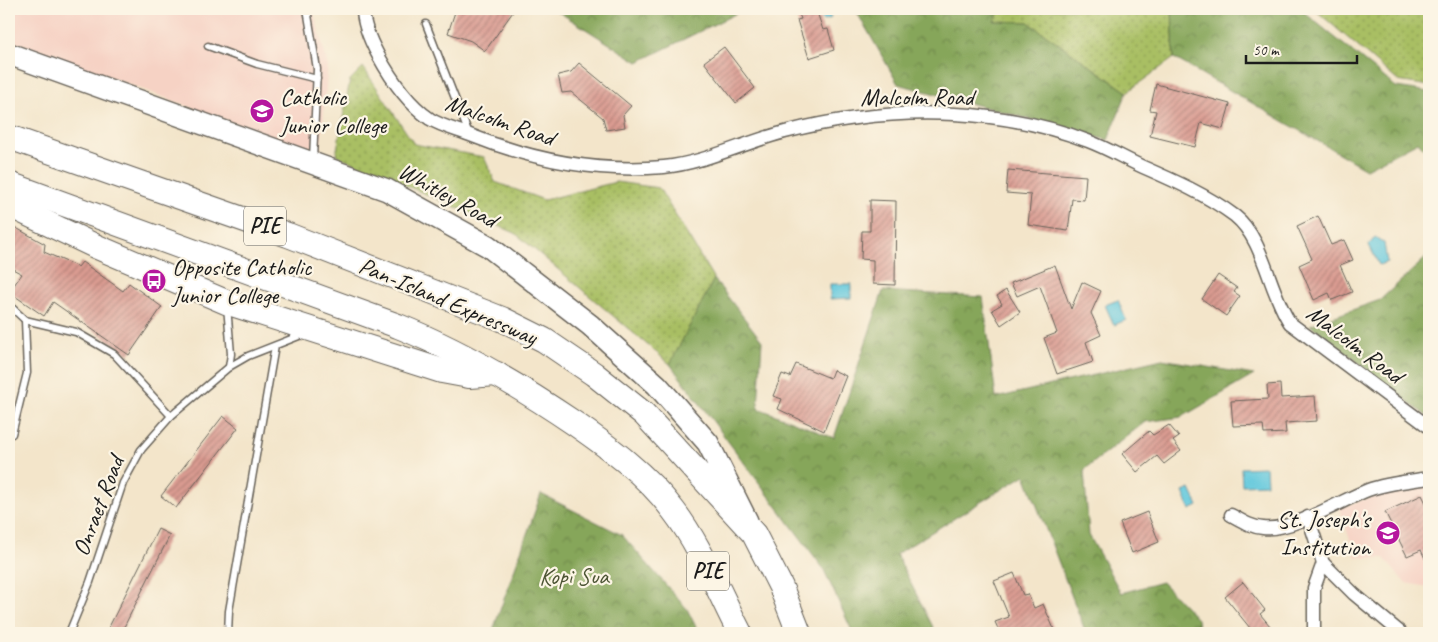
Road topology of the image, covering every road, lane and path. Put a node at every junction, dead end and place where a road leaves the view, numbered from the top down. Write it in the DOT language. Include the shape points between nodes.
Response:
graph roads {
  1 [pos="307,9"];
  2 [pos="363,9"];
  3 [pos="426,24"];
  4 [pos="208,46"];
  5 [pos="9,54"];
  6 [pos="317,79"];
  7 [pos="469,135"];
  8 [pos="9,137"];
  9 [pos="312,163"];
  10 [pos="9,184"];
  11 [pos="9,205"];
  12 [pos="226,302"];
  13 [pos="9,305"];
  14 [pos="25,320"];
  15 [pos="311,330"];
  16 [pos="275,346"];
  17 [pos="229,367"];
  18 [pos="499,374"];
  19 [pos="171,416"];
  20 [pos="1429,427"];
  21 [pos="12,434"];
  22 [pos="1429,478"];
  23 [pos="1231,515"];
  24 [pos="1308,518"];
  25 [pos="754,534"];
  26 [pos="1323,563"];
  27 [pos="69,633"];
  28 [pos="228,633"];
  29 [pos="740,633"];
  30 [pos="798,633"];
  31 [pos="1314,633"];
  32 [pos="1402,633"];
  1 -- 6 [label="lane"];
  2 -- 7 [label="street, Malcolm Road" via="374,47 385,69 408,100 431,120"];
  3 -- 7 [label="lane"];
  4 -- 6 [label="lane" via="257,64"];
  5 -- 9 [label="main road, Whitley Road"];
  6 -- 9 [label="lane"];
  7 -- 20 [label="street, Malcolm Road" via="549,160 606,169 677,165 783,132 835,120 954,114 1036,125 1088,141 1188,187 1236,217 1251,235 1290,322"];
  8 -- 25 [label="highway, Pan-Island Expressway / PIE" via="288,235 502,319 544,340 644,414"];
  9 -- 25 [label="main road, Whitley Road" via="387,190 488,246 590,325 658,385 708,443"];
  10 -- 18 [label="highway, Pan-Island Expressway / PIE" via="398,326"];
  11 -- 12 [label="highway"];
  12 -- 15 [label="highway"];
  12 -- 17 [label="lane" via="232,354"];
  13 -- 14 [label="lane"];
  14 -- 19 [label="lane" via="76,332 114,354"];
  14 -- 21 [label="lane" via="27,374"];
  15 -- 16 [label="lane, Onraet Road"];
  15 -- 18 [label="highway" via="442,371 469,376"];
  16 -- 17 [label="lane, Onraet Road"];
  16 -- 28 [label="lane" via="229,611"];
  17 -- 19 [label="lane, Onraet Road"];
  18 -- 29 [label="highway, Pan-Island Expressway / PIE" via="624,458 673,510"];
  19 -- 27 [label="lane, Onraet Road" via="141,450 125,477 90,582"];
  22 -- 24 [label="street" via="1370,489"];
  23 -- 24 [label="street" via="1249,525 1266,529"];
  24 -- 26 [label="street"];
  25 -- 30 [label="highway, Pan-Island Expressway / PIE" via="781,587"];
  26 -- 31 [label="street" via="1314,588"];
  26 -- 32 [label="street" via="1354,594"];
}
